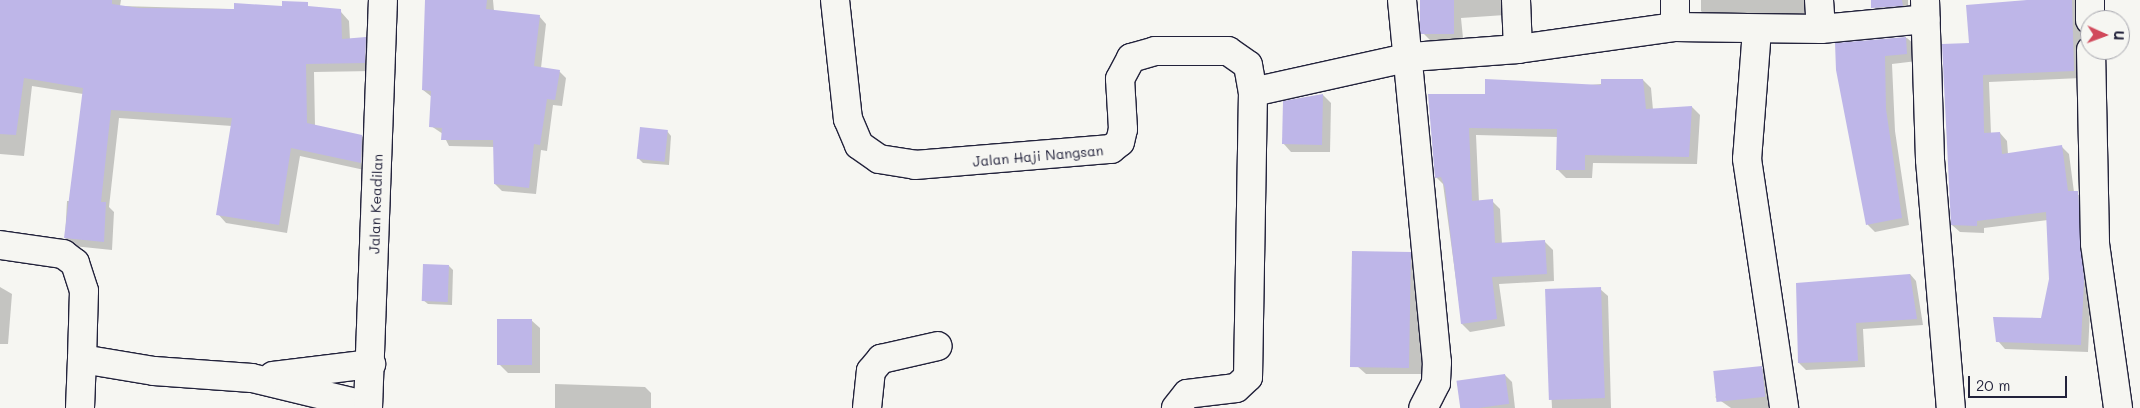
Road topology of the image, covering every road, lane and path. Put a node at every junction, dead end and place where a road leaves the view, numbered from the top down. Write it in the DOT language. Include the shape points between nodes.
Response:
graph roads {
  1 [pos="383,0"];
  2 [pos="835,0"];
  3 [pos="1402,0"];
  4 [pos="1516,0"];
  5 [pos="1675,0"];
  6 [pos="1819,0"];
  7 [pos="1925,10"];
  8 [pos="1675,27"];
  9 [pos="1821,28"];
  10 [pos="1757,30"];
  11 [pos="1518,49"];
  12 [pos="1411,56"];
  13 [pos="2091,60"];
  14 [pos="1253,92"];
  15 [pos="0,245"];
  16 [pos="938,346"];
  17 [pos="82,359"];
  18 [pos="371,364"];
  19 [pos="252,378"];
  20 [pos="368,407"];
  21 [pos="80,408"];
  22 [pos="867,408"];
  23 [pos="1176,408"];
  24 [pos="1423,408"];
  25 [pos="1784,408"];
  26 [pos="1951,408"];
  27 [pos="2118,408"];
  1 -- 18 [label="street, Jalan Keadilan"];
  2 -- 14 [label="street, Jalan Haji Nangsan" via="848,119 859,145 879,159 915,165 1111,149 1120,142 1123,129 1120,79 1131,58 1155,51 1228,51 1248,64"];
  3 -- 12 [label="street"];
  4 -- 11 [label="street"];
  5 -- 8 [label="street"];
  6 -- 9 [label="street"];
  7 -- 9 [label="street"];
  7 -- 26 [label="street" via="1930,160"];
  8 -- 10 [label="street"];
  8 -- 11 [label="street"];
  9 -- 10 [label="street"];
  10 -- 25 [label="street" via="1747,160"];
  11 -- 12 [label="street"];
  12 -- 14 [label="street"];
  12 -- 24 [label="street" via="1437,362 1436,383"];
  13 -- 27 [label="street" via="2095,244"];
  14 -- 23 [label="street, Jalan Haji Nangsan" via="1248,377 1236,388 1187,394"];
  15 -- 17 [label="street" via="64,254 75,263 84,291"];
  16 -- 22 [label="street" via="881,359 871,371"];
  17 -- 19 [label="street" via="154,371"];
  17 -- 21 [label="street"];
  18 -- 19 [label="street"];
  18 -- 20 [label="street, Jalan Keadilan"];
  19 -- 20 [label="street"];
}
